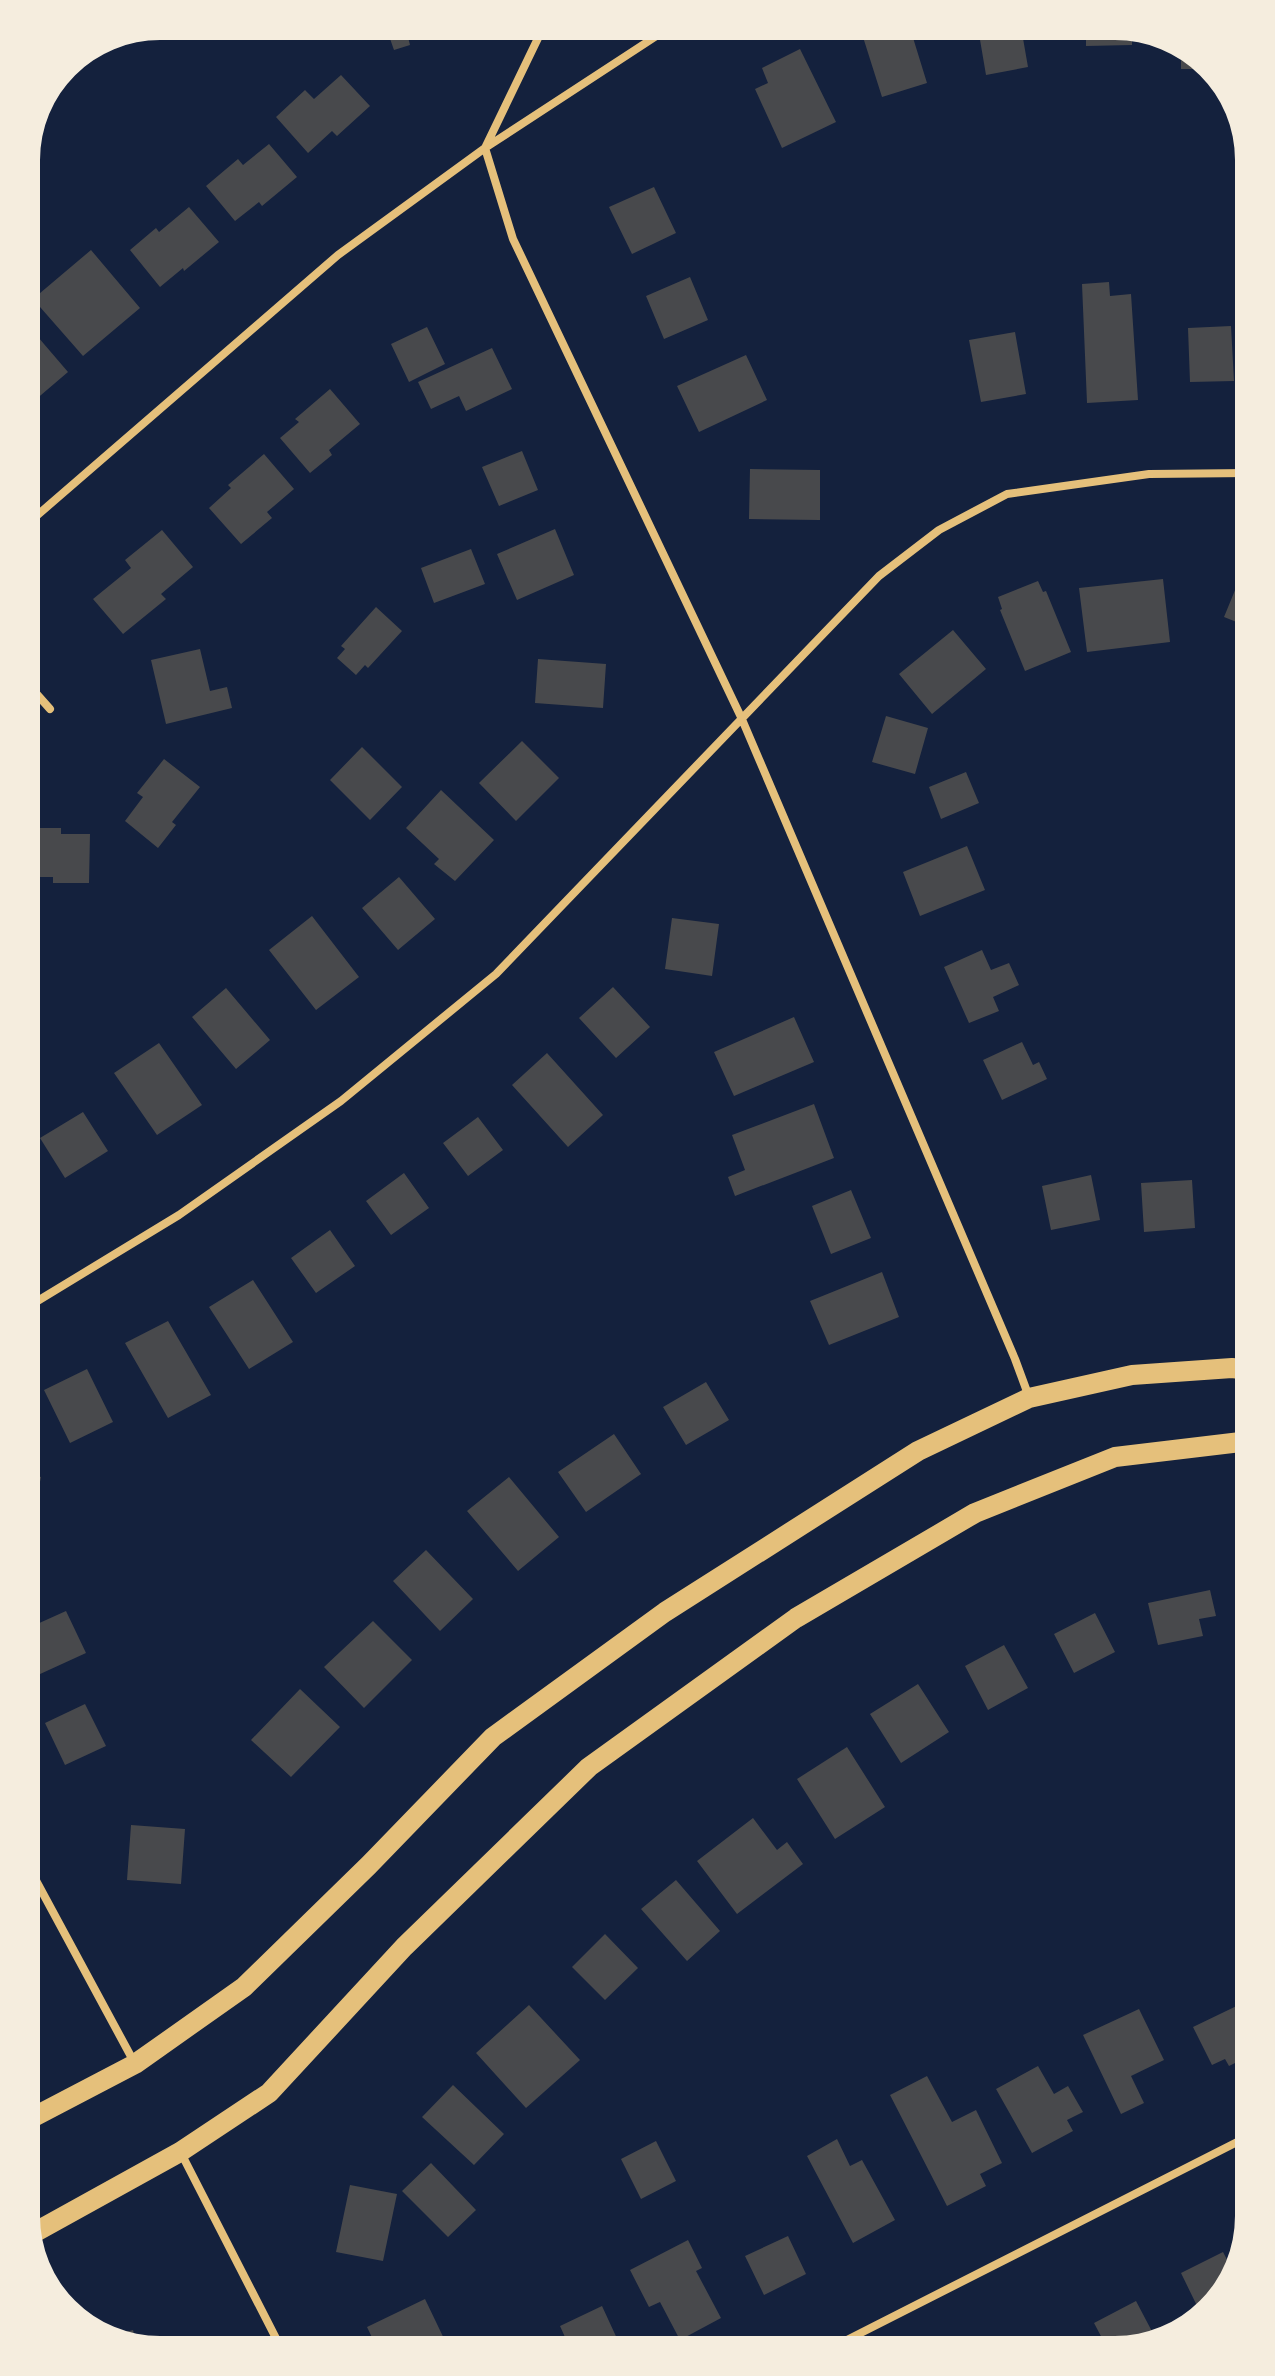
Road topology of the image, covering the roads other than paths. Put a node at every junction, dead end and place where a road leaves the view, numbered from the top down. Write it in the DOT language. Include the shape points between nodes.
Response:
graph roads {
  1 [pos="537,40"];
  2 [pos="650,40"];
  3 [pos="485,148"];
  4 [pos="1235,473"];
  5 [pos="40,513"];
  6 [pos="40,698"];
  7 [pos="50,709"];
  8 [pos="741,717"];
  9 [pos="40,1299"];
  10 [pos="1235,1368"];
  11 [pos="1029,1398"];
  12 [pos="1235,1443"];
  13 [pos="40,1888"];
  14 [pos="135,2064"];
  15 [pos="40,2114"];
  16 [pos="1235,2143"];
  17 [pos="180,2152"];
  18 [pos="41,2229"];
  19 [pos="275,2336"];
  20 [pos="855,2336"];
  1 -- 3 [label="street"];
  2 -- 3 [label="street"];
  3 -- 5 [label="street" via="338,255"];
  3 -- 8 [label="street" via="513,239"];
  4 -- 8 [label="street" via="1149,474 1007,494 939,530 879,576"];
  6 -- 7 [label="street"];
  8 -- 9 [label="street" via="484,984 341,1101 179,1215"];
  8 -- 11 [label="street"];
  10 -- 11 [label="main road" via="1132,1375"];
  11 -- 14 [label="main road" via="918,1451 665,1612 493,1737 244,1987"];
  12 -- 17 [label="main road" via="1115,1457 975,1513 796,1618 589,1767 404,1947 269,2093"];
  13 -- 14 [label="street"];
  14 -- 15 [label="main road"];
  16 -- 20 [label="street"];
  17 -- 18 [label="main road"];
  17 -- 19 [label="street"];
}
